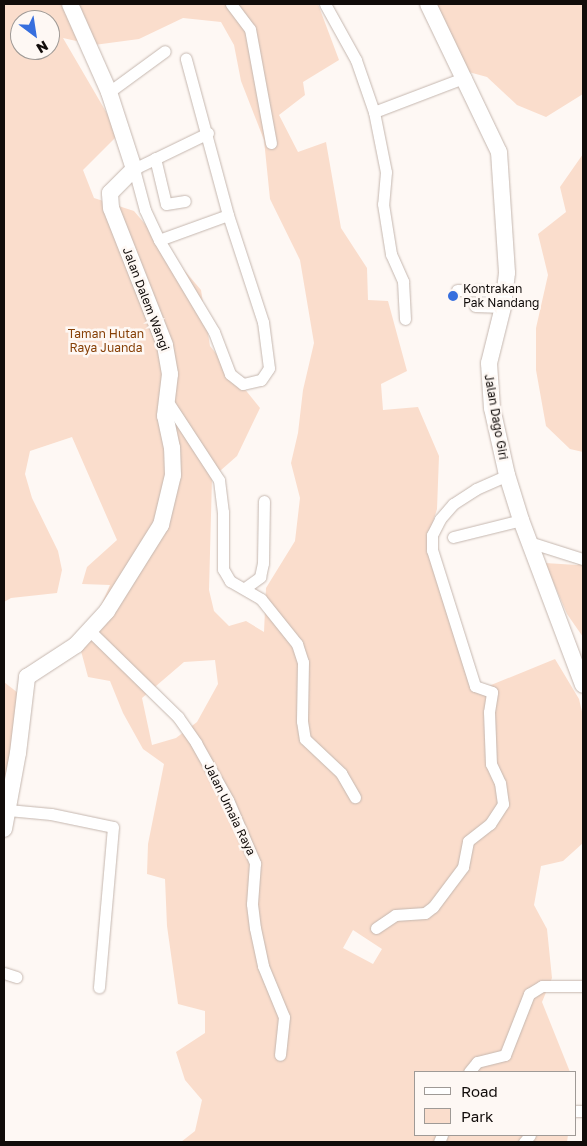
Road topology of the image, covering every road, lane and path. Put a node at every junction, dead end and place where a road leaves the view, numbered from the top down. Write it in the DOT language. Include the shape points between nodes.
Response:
graph roads {
  1 [pos="70,4"];
  2 [pos="231,4"];
  3 [pos="325,4"];
  4 [pos="428,4"];
  5 [pos="165,51"];
  6 [pos="186,59"];
  7 [pos="466,77"];
  8 [pos="109,92"];
  9 [pos="374,112"];
  10 [pos="208,133"];
  11 [pos="271,143"];
  12 [pos="155,158"];
  13 [pos="134,168"];
  14 [pos="185,201"];
  15 [pos="228,215"];
  16 [pos="159,240"];
  17 [pos="457,290"];
  18 [pos="504,299"];
  19 [pos="475,306"];
  20 [pos="405,318"];
  21 [pos="166,399"];
  22 [pos="507,475"];
  23 [pos="264,501"];
  24 [pos="521,520"];
  25 [pos="453,537"];
  26 [pos="529,542"];
  27 [pos="583,559"];
  28 [pos="245,588"];
  29 [pos="91,632"];
  30 [pos="583,684"];
  31 [pos="355,798"];
  32 [pos="8,810"];
  33 [pos="4,830"];
  34 [pos="376,928"];
  35 [pos="4,973"];
  36 [pos="16,977"];
  37 [pos="583,986"];
  38 [pos="99,987"];
  39 [pos="280,1055"];
  40 [pos="470,1071"];
  1 -- 8 [label="street"];
  2 -- 11 [label="street" via="250,29"];
  3 -- 9 [label="street" via="356,60"];
  4 -- 7 [label="street, Jalan Dago Giri"];
  5 -- 8 [label="street"];
  6 -- 10 [label="street"];
  7 -- 9 [label="street"];
  7 -- 18 [label="street, Jalan Dago Giri" via="499,152 507,240"];
  8 -- 13 [label="street"];
  9 -- 20 [label="street" via="386,172 383,204 391,254 403,282"];
  10 -- 12 [label="street"];
  10 -- 15 [label="street"];
  12 -- 13 [label="street"];
  12 -- 14 [label="street" via="166,204"];
  13 -- 16 [label="street" via="145,210"];
  13 -- 21 [label="street, Jalan Dalem Wangi" via="110,193 111,208 166,345 170,374"];
  15 -- 16 [label="street"];
  15 -- 16 [label="street" via="263,322 268,368 266,376 255,383 243,384 230,374 214,332"];
  17 -- 18 [label="street"];
  18 -- 19 [label="street"];
  18 -- 22 [label="street, Jalan Dago Giri" via="488,378"];
  21 -- 28 [label="street" via="218,480 223,512 223,569 230,581"];
  21 -- 29 [label="street, Jalan Dalem Wangi" via="165,416 172,448 173,475 169,500 150,546"];
  22 -- 24 [label="street, Jalan Dago Giri"];
  22 -- 34 [label="street" via="476,488 453,504 440,519 432,536 432,550 475,686 492,692 488,712 491,764 500,783 503,804 494,820 468,841 463,867 433,907 425,913 395,916"];
  23 -- 28 [label="street" via="260,577"];
  24 -- 25 [label="street"];
  24 -- 26 [label="street, Jalan Dago Giri"];
  26 -- 27 [label="street"];
  26 -- 30 [label="street, Jalan Dago Giri"];
  28 -- 31 [label="street" via="262,599 296,644 303,662 302,721 306,739 341,773"];
  29 -- 32 [label="street, Jalan Dalem Wangi" via="76,646 27,677"];
  29 -- 39 [label="street, Jalan Umaia Raya" via="178,717 228,800 255,863 252,904 255,928 263,966 284,1017"];
  32 -- 33 [label="street, Jalan Dalem Wangi"];
  32 -- 38 [label="street" via="51,814 113,827"];
  35 -- 36 [label="street"];
  37 -- 40 [label="street" via="542,986 529,994 505,1055 477,1062"];
}
